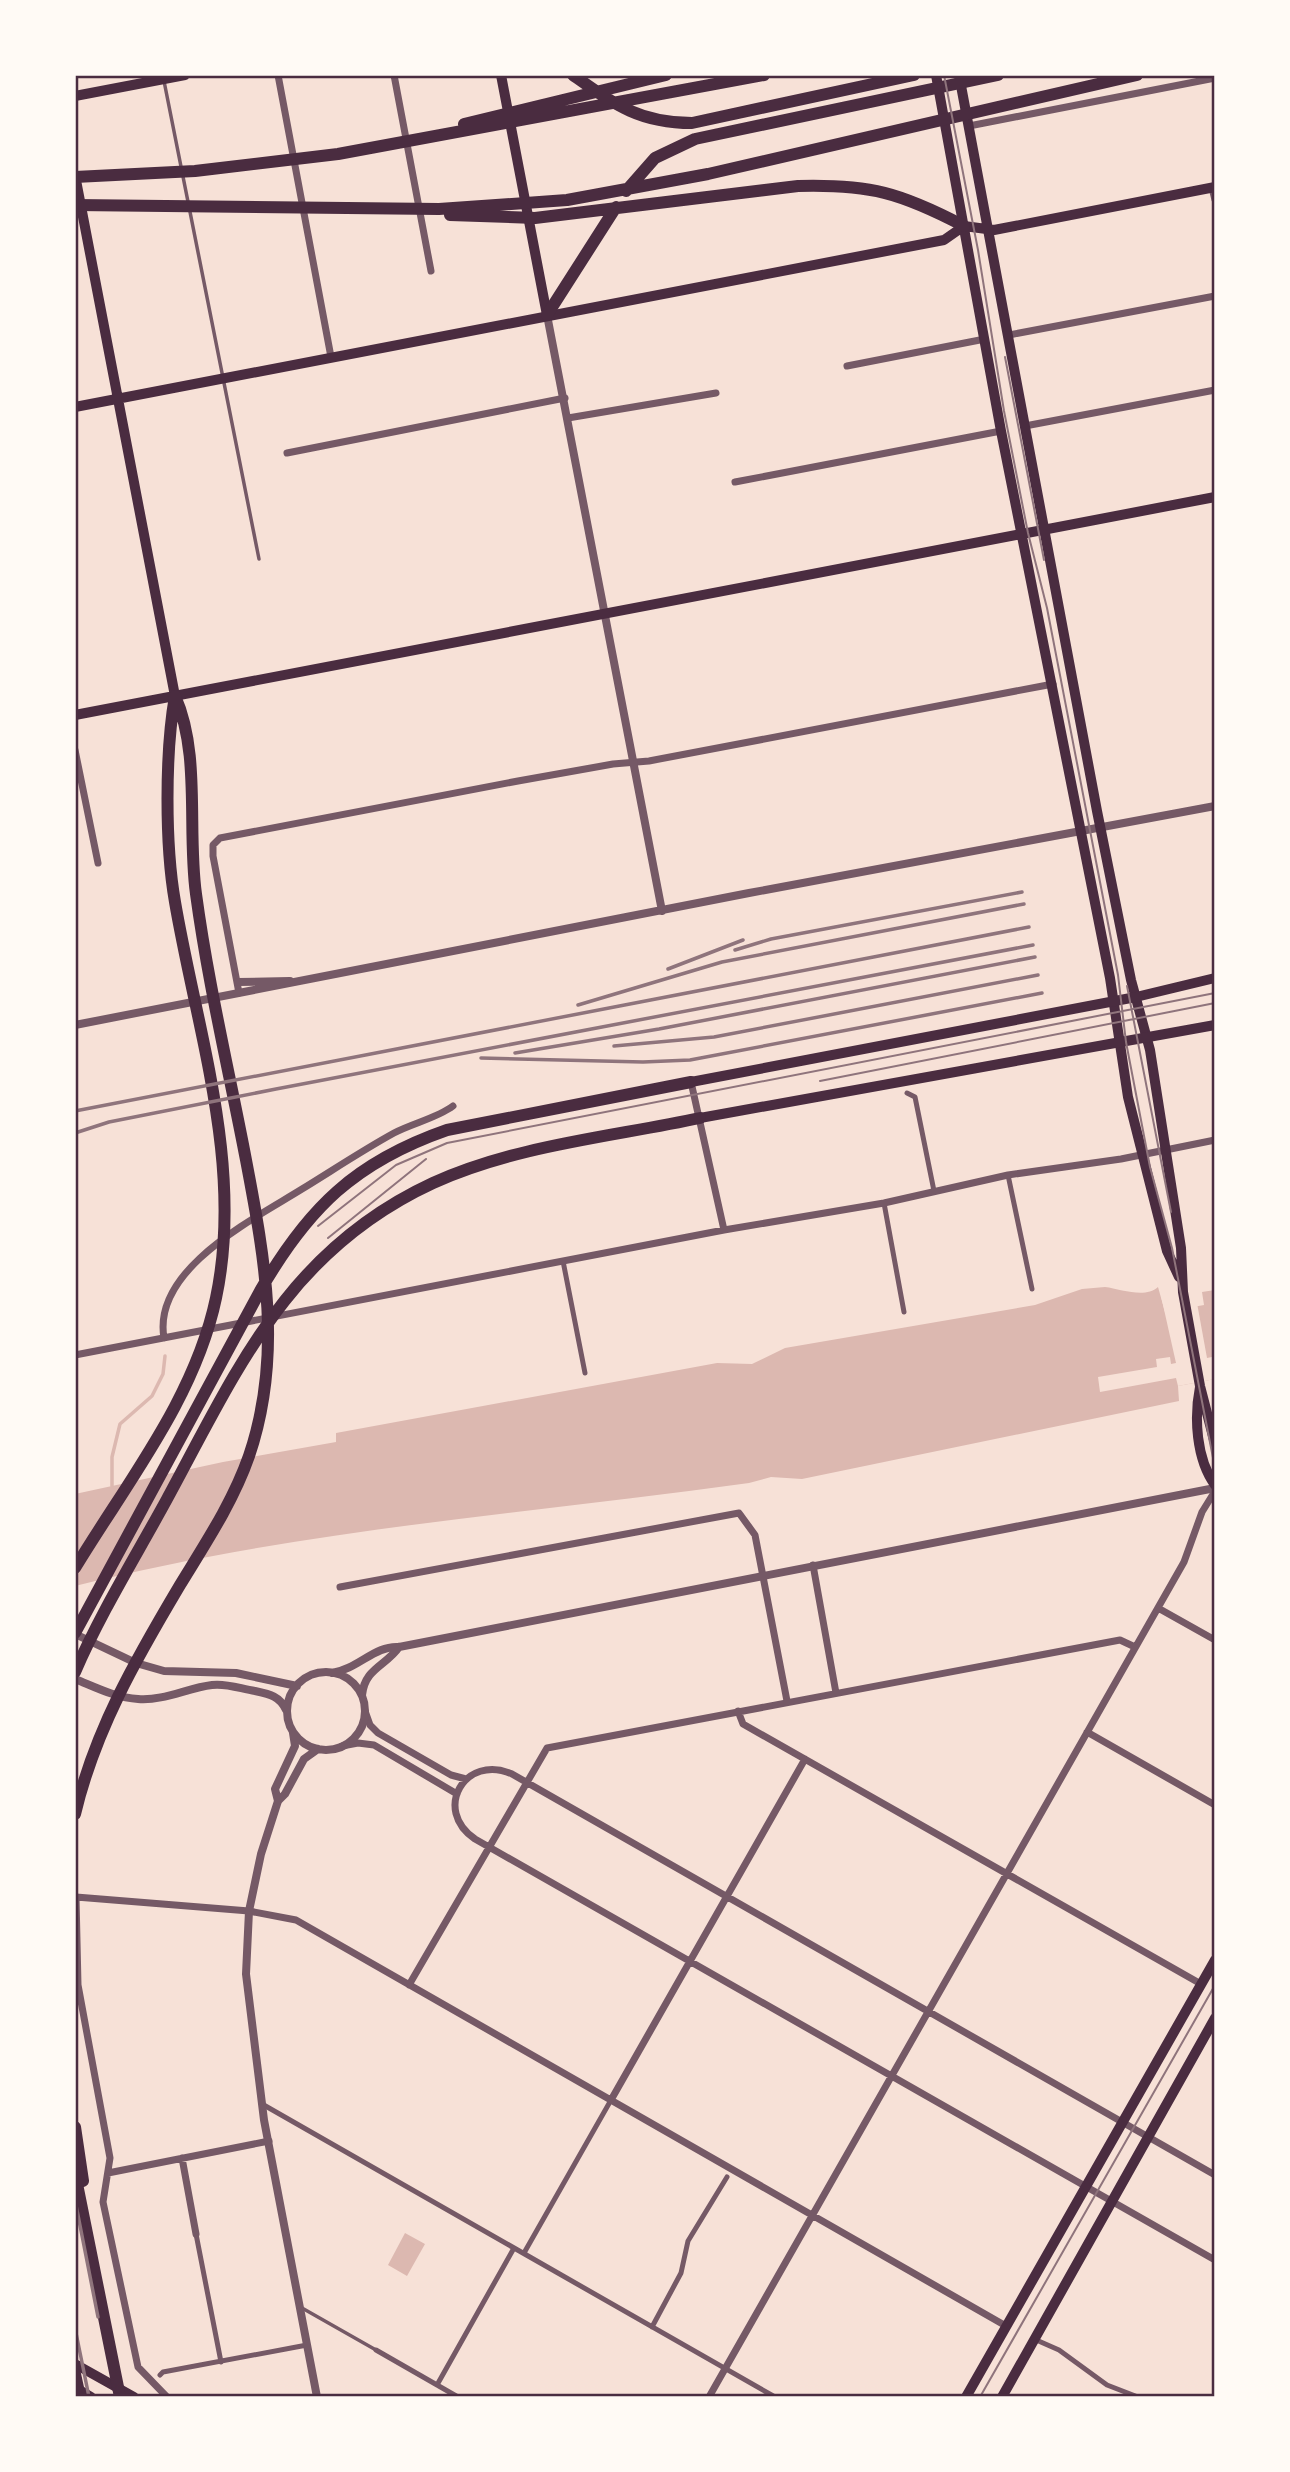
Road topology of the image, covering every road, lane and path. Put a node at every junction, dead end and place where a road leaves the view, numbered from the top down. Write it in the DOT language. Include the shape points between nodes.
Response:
graph roads {
  1 [pos="185,75"];
  2 [pos="278,75"];
  3 [pos="394,75"];
  4 [pos="501,75"];
  5 [pos="573,75"];
  6 [pos="666,75"];
  7 [pos="764,75"];
  8 [pos="914,75"];
  9 [pos="936,75"];
  10 [pos="959,75"];
  11 [pos="998,75"];
  12 [pos="1138,75"];
  13 [pos="1215,78"];
  14 [pos="163,79"];
  15 [pos="75,96"];
  16 [pos="969,126"];
  17 [pos="386,146"];
  18 [pos="75,176"];
  19 [pos="1214,188"];
  20 [pos="1215,200"];
  21 [pos="75,205"];
  22 [pos="401,210"];
  23 [pos="964,226"];
  24 [pos="989,230"];
  25 [pos="86,233"];
  26 [pos="75,235"];
  27 [pos="431,271"];
  28 [pos="1215,296"];
  29 [pos="547,315"];
  30 [pos="1009,335"];
  31 [pos="985,339"];
  32 [pos="331,357"];
  33 [pos="847,366"];
  34 [pos="223,378"];
  35 [pos="1215,390"];
  36 [pos="716,393"];
  37 [pos="118,398"];
  38 [pos="565,398"];
  39 [pos="75,407"];
  40 [pos="568,418"];
  41 [pos="1025,426"];
  42 [pos="1001,431"];
  43 [pos="287,453"];
  44 [pos="735,482"];
  45 [pos="1215,497"];
  46 [pos="1046,529"];
  47 [pos="1022,534"];
  48 [pos="259,559"];
  49 [pos="603,613"];
  50 [pos="1052,684"];
  51 [pos="175,696"];
  52 [pos="75,715"];
  53 [pos="75,750"];
  54 [pos="634,763"];
  55 [pos="1215,806"];
  56 [pos="1101,827"];
  57 [pos="1080,830"];
  58 [pos="98,863"];
  59 [pos="662,911"];
  60 [pos="1215,978"];
  61 [pos="238,982"];
  62 [pos="297,982"];
  63 [pos="240,993"];
  64 [pos="1136,997"];
  65 [pos="1113,1001"];
  66 [pos="1215,1025"];
  67 [pos="75,1026"];
  68 [pos="1148,1038"];
  69 [pos="1119,1043"];
  70 [pos="691,1082"];
  71 [pos="906,1093"];
  72 [pos="453,1107"];
  73 [pos="700,1118"];
  74 [pos="1215,1140"];
  75 [pos="1167,1149"];
  76 [pos="1141,1155"];
  77 [pos="1008,1175"];
  78 [pos="934,1191"];
  79 [pos="884,1203"];
  80 [pos="724,1230"];
  81 [pos="563,1261"];
  82 [pos="1182,1288"];
  83 [pos="1032,1289"];
  84 [pos="904,1312"];
  85 [pos="164,1338"];
  86 [pos="75,1355"];
  87 [pos="585,1373"];
  88 [pos="1200,1384"];
  89 [pos="1215,1444"];
  90 [pos="1215,1488"];
  91 [pos="813,1565"];
  92 [pos="75,1568"];
  93 [pos="763,1575"];
  94 [pos="340,1587"];
  95 [pos="1158,1608"];
  96 [pos="75,1633"];
  97 [pos="1215,1640"];
  98 [pos="399,1647"];
  99 [pos="1135,1647"];
  100 [pos="75,1672"];
  101 [pos="332,1673"];
  102 [pos="75,1679"];
  103 [pos="297,1686"];
  104 [pos="836,1693"];
  105 [pos="362,1697"];
  106 [pos="787,1701"];
  107 [pos="365,1711"];
  108 [pos="738,1711"];
  109 [pos="287,1713"];
  110 [pos="293,1731"];
  111 [pos="1087,1732"];
  112 [pos="342,1746"];
  113 [pos="318,1749"];
  114 [pos="805,1759"];
  115 [pos="466,1779"];
  116 [pos="525,1782"];
  117 [pos="457,1794"];
  118 [pos="278,1801"];
  119 [pos="1215,1805"];
  120 [pos="75,1814"];
  121 [pos="488,1846"];
  122 [pos="1006,1874"];
  123 [pos="76,1897"];
  124 [pos="726,1897"];
  125 [pos="249,1911"];
  126 [pos="1215,1960"];
  127 [pos="690,1961"];
  128 [pos="1201,1984"];
  129 [pos="409,1985"];
  130 [pos="928,2012"];
  131 [pos="1215,2018"];
  132 [pos="891,2076"];
  133 [pos="611,2100"];
  134 [pos="262,2104"];
  135 [pos="1122,2122"];
  136 [pos="75,2127"];
  137 [pos="1149,2137"];
  138 [pos="269,2141"];
  139 [pos="181,2158"];
  140 [pos="108,2173"];
  141 [pos="75,2174"];
  142 [pos="1215,2175"];
  143 [pos="727,2177"];
  144 [pos="1086,2186"];
  145 [pos="1112,2202"];
  146 [pos="813,2214"];
  147 [pos="196,2234"];
  148 [pos="514,2248"];
  149 [pos="524,2253"];
  150 [pos="1215,2260"];
  151 [pos="98,2282"];
  152 [pos="300,2307"];
  153 [pos="1006,2326"];
  154 [pos="652,2327"];
  155 [pos="1034,2339"];
  156 [pos="307,2345"];
  157 [pos="376,2350"];
  158 [pos="221,2362"];
  159 [pos="75,2364"];
  160 [pos="725,2368"];
  161 [pos="75,2374"];
  162 [pos="160,2375"];
  163 [pos="437,2385"];
  164 [pos="81,2394"];
  165 [pos="120,2397"];
  166 [pos="134,2397"];
  167 [pos="167,2397"];
  168 [pos="317,2397"];
  169 [pos="458,2397"];
  170 [pos="709,2397"];
  171 [pos="775,2397"];
  172 [pos="966,2397"];
  173 [pos="1002,2397"];
  174 [pos="1138,2397"];
  1 -- 14 [label="main road"];
  2 -- 32 [label="street"];
  3 -- 27 [label="street"];
  4 -- 29 [label="main road"];
  5 -- 8 [label="highway" via="613,104 652,120 692,123"];
  6 -- 17 [label="highway" via="524,107"];
  7 -- 17 [label="highway"];
  9 -- 23 [label="main road"];
  10 -- 16 [label="main road"];
  11 -- 29 [label="highway" via="751,126 673,148 648,164 629,186"];
  12 -- 22 [label="highway" via="637,188 521,205"];
  13 -- 16 [label="street"];
  14 -- 15 [label="main road"];
  14 -- 34 [label="lane"];
  16 -- 24 [label="main road"];
  17 -- 18 [label="highway" via="229,168"];
  18 -- 25 [label="main road"];
  19 -- 20 [label="street"];
  19 -- 24 [label="main road"];
  21 -- 22 [label="highway"];
  22 -- 23 [label="highway" via="536,218 798,186 859,186 920,203"];
  23 -- 24 [label="main road"];
  23 -- 29 [label="main road" via="944,240"];
  23 -- 31 [label="main road"];
  24 -- 30 [label="main road"];
  25 -- 26 [label="street"];
  25 -- 37 [label="main road"];
  28 -- 30 [label="street"];
  29 -- 32 [label="main road"];
  29 -- 38 [label="street"];
  30 -- 41 [label="main road"];
  31 -- 33 [label="street"];
  31 -- 42 [label="main road"];
  32 -- 34 [label="main road"];
  34 -- 37 [label="main road"];
  34 -- 48 [label="lane"];
  35 -- 41 [label="street"];
  36 -- 40 [label="street"];
  37 -- 39 [label="main road"];
  37 -- 51 [label="main road"];
  38 -- 40 [label="street"];
  38 -- 43 [label="street"];
  40 -- 49 [label="street"];
  41 -- 46 [label="main road"];
  42 -- 44 [label="street"];
  42 -- 47 [label="main road"];
  45 -- 46 [label="main road"];
  46 -- 47 [label="main road"];
  46 -- 56 [label="main road"];
  47 -- 49 [label="main road"];
  47 -- 50 [label="main road"];
  49 -- 51 [label="main road"];
  49 -- 54 [label="street"];
  50 -- 54 [label="street"];
  50 -- 57 [label="main road"];
  51 -- 52 [label="main road"];
  51 -- 92 [label="highway" via="169,854 221,1143 226,1206 221,1268 208,1329 188,1381"];
  51 -- 120 [label="highway" via="188,738 196,895 266,1275 270,1352 259,1422 238,1484 116,1698"];
  53 -- 58 [label="street"];
  54 -- 59 [label="street"];
  54 -- 61 [label="street" via="220,838 213,845 213,856"];
  55 -- 56 [label="street"];
  56 -- 57 [label="street"];
  56 -- 64 [label="main road"];
  57 -- 59 [label="street"];
  57 -- 65 [label="main road"];
  59 -- 62 [label="street"];
  60 -- 64 [label="main road"];
  61 -- 62 [label="street"];
  61 -- 63 [label="street"];
  62 -- 63 [label="street"];
  63 -- 67 [label="street"];
  64 -- 65 [label="main road"];
  64 -- 68 [label="main road"];
  65 -- 69 [label="main road"];
  65 -- 70 [label="main road"];
  66 -- 68 [label="main road"];
  68 -- 69 [label="main road"];
  68 -- 75 [label="main road"];
  69 -- 73 [label="main road"];
  69 -- 76 [label="main road"];
  70 -- 73 [label="street"];
  70 -- 96 [label="highway" via="447,1130 412,1142 349,1179 308,1218 260,1291"];
  71 -- 78 [label="street" via="915,1097"];
  72 -- 85 [label="street" via="377,1143 232,1232 200,1258 170,1298 162,1320"];
  73 -- 80 [label="street"];
  73 -- 100 [label="highway" via="551,1147 464,1171 402,1199 345,1238 296,1284 248,1349"];
  74 -- 75 [label="street"];
  75 -- 76 [label="street"];
  75 -- 82 [label="main road"];
  76 -- 77 [label="street"];
  76 -- 82 [label="main road"];
  77 -- 78 [label="street"];
  77 -- 83 [label="street"];
  78 -- 79 [label="street"];
  79 -- 80 [label="street"];
  79 -- 84 [label="street"];
  80 -- 81 [label="street"];
  81 -- 85 [label="street"];
  81 -- 87 [label="street"];
  82 -- 88 [label="main road"];
  85 -- 86 [label="street"];
  88 -- 89 [label="main road"];
  88 -- 90 [label="main road" via="1195,1410 1205,1472"];
  90 -- 91 [label="street"];
  90 -- 95 [label="street" via="1184,1562"];
  91 -- 93 [label="street"];
  91 -- 104 [label="street"];
  93 -- 94 [label="street" via="755,1535 744,1516 729,1512"];
  93 -- 98 [label="street"];
  93 -- 106 [label="street"];
  95 -- 97 [label="street"];
  95 -- 99 [label="street"];
  96 -- 103 [label="street" via="135,1663 164,1671 236,1672"];
  98 -- 101 [label="street" via="388,1646 348,1671"];
  98 -- 105 [label="street" via="369,1673"];
  99 -- 104 [label="street" via="1120,1640"];
  99 -- 111 [label="street"];
  101 -- 103 [label="street" via="309,1676"];
  101 -- 105 [label="street" via="353,1683"];
  102 -- 109 [label="street" via="139,1699 224,1684 276,1697"];
  103 -- 109 [label="street"];
  104 -- 106 [label="street"];
  105 -- 107 [label="street"];
  106 -- 108 [label="street"];
  107 -- 112 [label="street" via="360,1730"];
  107 -- 115 [label="street" via="378,1733"];
  108 -- 114 [label="street" via="743,1724"];
  108 -- 116 [label="street" via="555,1745 541,1755"];
  109 -- 110 [label="street"];
  110 -- 113 [label="street"];
  110 -- 118 [label="street" via="295,1746 275,1789"];
  111 -- 119 [label="street"];
  111 -- 122 [label="street"];
  112 -- 113 [label="street"];
  112 -- 117 [label="street" via="374,1745"];
  113 -- 118 [label="street" via="298,1766"];
  114 -- 122 [label="street"];
  114 -- 124 [label="street"];
  115 -- 116 [label="street" via="493,1768"];
  115 -- 117 [label="street"];
  116 -- 121 [label="street"];
  116 -- 124 [label="street"];
  117 -- 121 [label="street" via="456,1813 462,1828"];
  118 -- 125 [label="street"];
  121 -- 127 [label="street"];
  121 -- 129 [label="street"];
  122 -- 128 [label="street"];
  122 -- 130 [label="street"];
  123 -- 125 [label="street"];
  123 -- 140 [label="street" via="78,1985 110,2158"];
  124 -- 127 [label="street"];
  124 -- 130 [label="street"];
  125 -- 129 [label="street" via="296,1920"];
  125 -- 134 [label="street" via="247,1986"];
  126 -- 128 [label="main road"];
  127 -- 132 [label="street"];
  127 -- 133 [label="street"];
  128 -- 135 [label="main road"];
  129 -- 133 [label="street"];
  130 -- 132 [label="street"];
  130 -- 135 [label="street"];
  131 -- 137 [label="main road"];
  132 -- 144 [label="street"];
  132 -- 146 [label="street"];
  133 -- 146 [label="street"];
  133 -- 149 [label="street"];
  134 -- 138 [label="street"];
  134 -- 148 [label="street"];
  135 -- 137 [label="street"];
  135 -- 144 [label="main road"];
  136 -- 151 [label="highway"];
  137 -- 142 [label="street"];
  137 -- 145 [label="main road"];
  138 -- 139 [label="street"];
  138 -- 152 [label="street"];
  139 -- 140 [label="street"];
  139 -- 147 [label="street"];
  140 -- 167 [label="street" via="103,2202 135,2357 146,2378"];
  141 -- 151 [label="highway"];
  143 -- 154 [label="street" via="688,2241 681,2273"];
  144 -- 145 [label="street"];
  144 -- 153 [label="main road"];
  145 -- 150 [label="street"];
  145 -- 155 [label="main road"];
  146 -- 153 [label="street"];
  146 -- 160 [label="street"];
  147 -- 158 [label="street"];
  148 -- 149 [label="street"];
  148 -- 163 [label="street"];
  149 -- 154 [label="street"];
  151 -- 165 [label="highway"];
  152 -- 156 [label="street"];
  152 -- 157 [label="lane"];
  153 -- 172 [label="main road"];
  154 -- 160 [label="street"];
  155 -- 173 [label="main road"];
  155 -- 174 [label="street" via="1059,2350 1107,2385"];
  156 -- 158 [label="street"];
  156 -- 168 [label="street"];
  157 -- 163 [label="street"];
  158 -- 162 [label="street"];
  159 -- 166 [label="main road"];
  160 -- 170 [label="street"];
  160 -- 171 [label="street"];
  161 -- 164 [label="highway"];
  163 -- 169 [label="street"];
}
